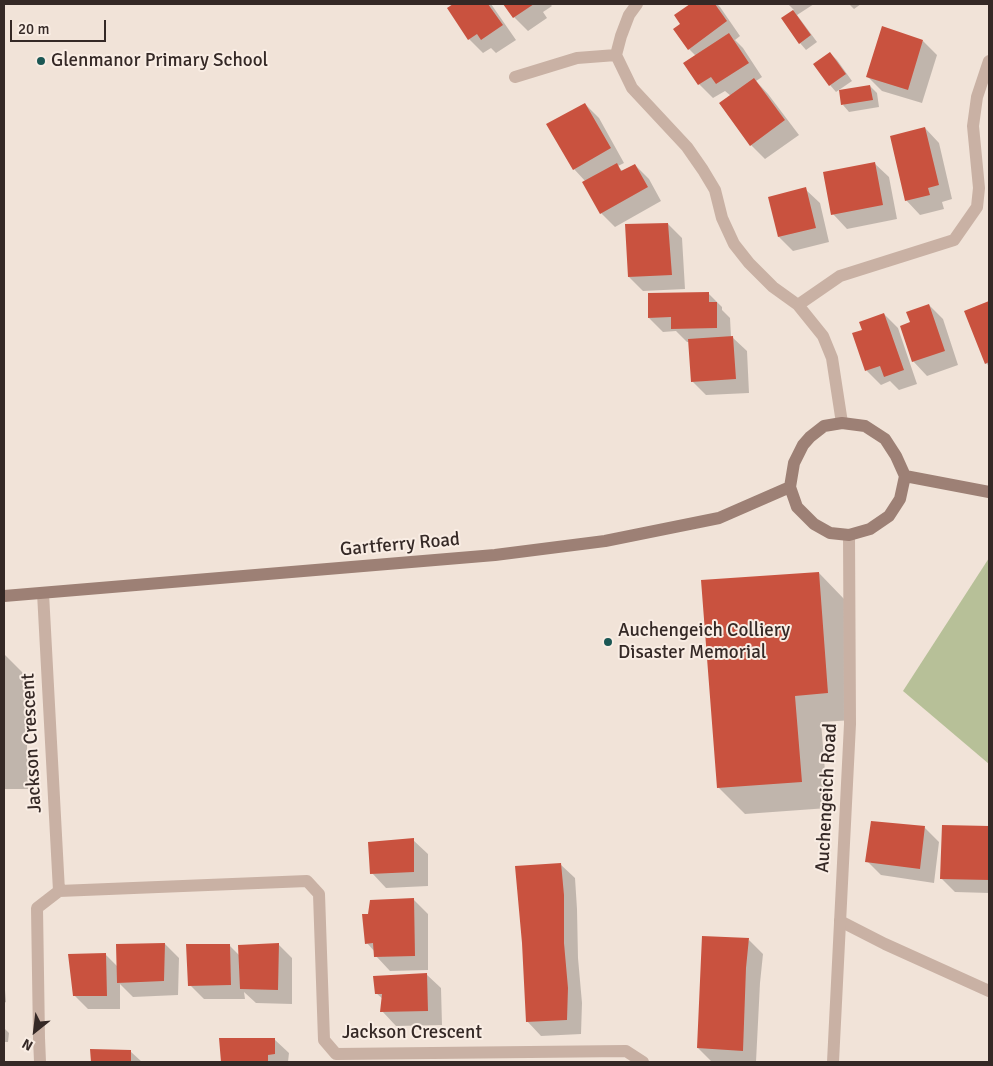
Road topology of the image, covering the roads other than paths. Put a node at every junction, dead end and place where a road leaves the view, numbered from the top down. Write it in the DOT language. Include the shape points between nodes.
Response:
graph roads {
  1 [pos="637,4"];
  2 [pos="616,55"];
  3 [pos="989,61"];
  4 [pos="515,77"];
  5 [pos="798,305"];
  6 [pos="842,423"];
  7 [pos="905,476"];
  8 [pos="790,487"];
  9 [pos="989,492"];
  10 [pos="849,535"];
  11 [pos="43,592"];
  12 [pos="4,596"];
  13 [pos="59,891"];
  14 [pos="840,921"];
  15 [pos="989,991"];
  16 [pos="40,1062"];
  17 [pos="642,1062"];
  18 [pos="833,1062"];
  1 -- 2 [label="street" via="629,14"];
  2 -- 4 [label="street" via="577,58"];
  2 -- 5 [label="street" via="632,88 687,147 703,170 715,190 722,218 734,244 773,288"];
  3 -- 5 [label="street" via="977,97 973,126 979,188 977,208 954,240 840,276"];
  5 -- 6 [label="street" via="823,336 832,358"];
  6 -- 7 [label="street" via="865,426 885,439"];
  6 -- 8 [label="street" via="824,426 803,445 794,463"];
  7 -- 9 [label="street"];
  7 -- 10 [label="street" via="900,499 889,516 870,529"];
  8 -- 10 [label="street" via="797,507 814,524 830,533"];
  8 -- 11 [label="street, Gartferry Road" via="719,518 605,542 495,556"];
  10 -- 14 [label="street, Auchengeich Road" via="850,724"];
  11 -- 12 [label="street, Gartferry Road"];
  11 -- 13 [label="street, Jackson Crescent"];
  13 -- 16 [label="street" via="37,908"];
  13 -- 17 [label="street, Jackson Crescent" via="307,882 319,894 324,1040 336,1054 626,1051"];
  14 -- 15 [label="street"];
  14 -- 18 [label="street, Auchengeich Road"];
}
